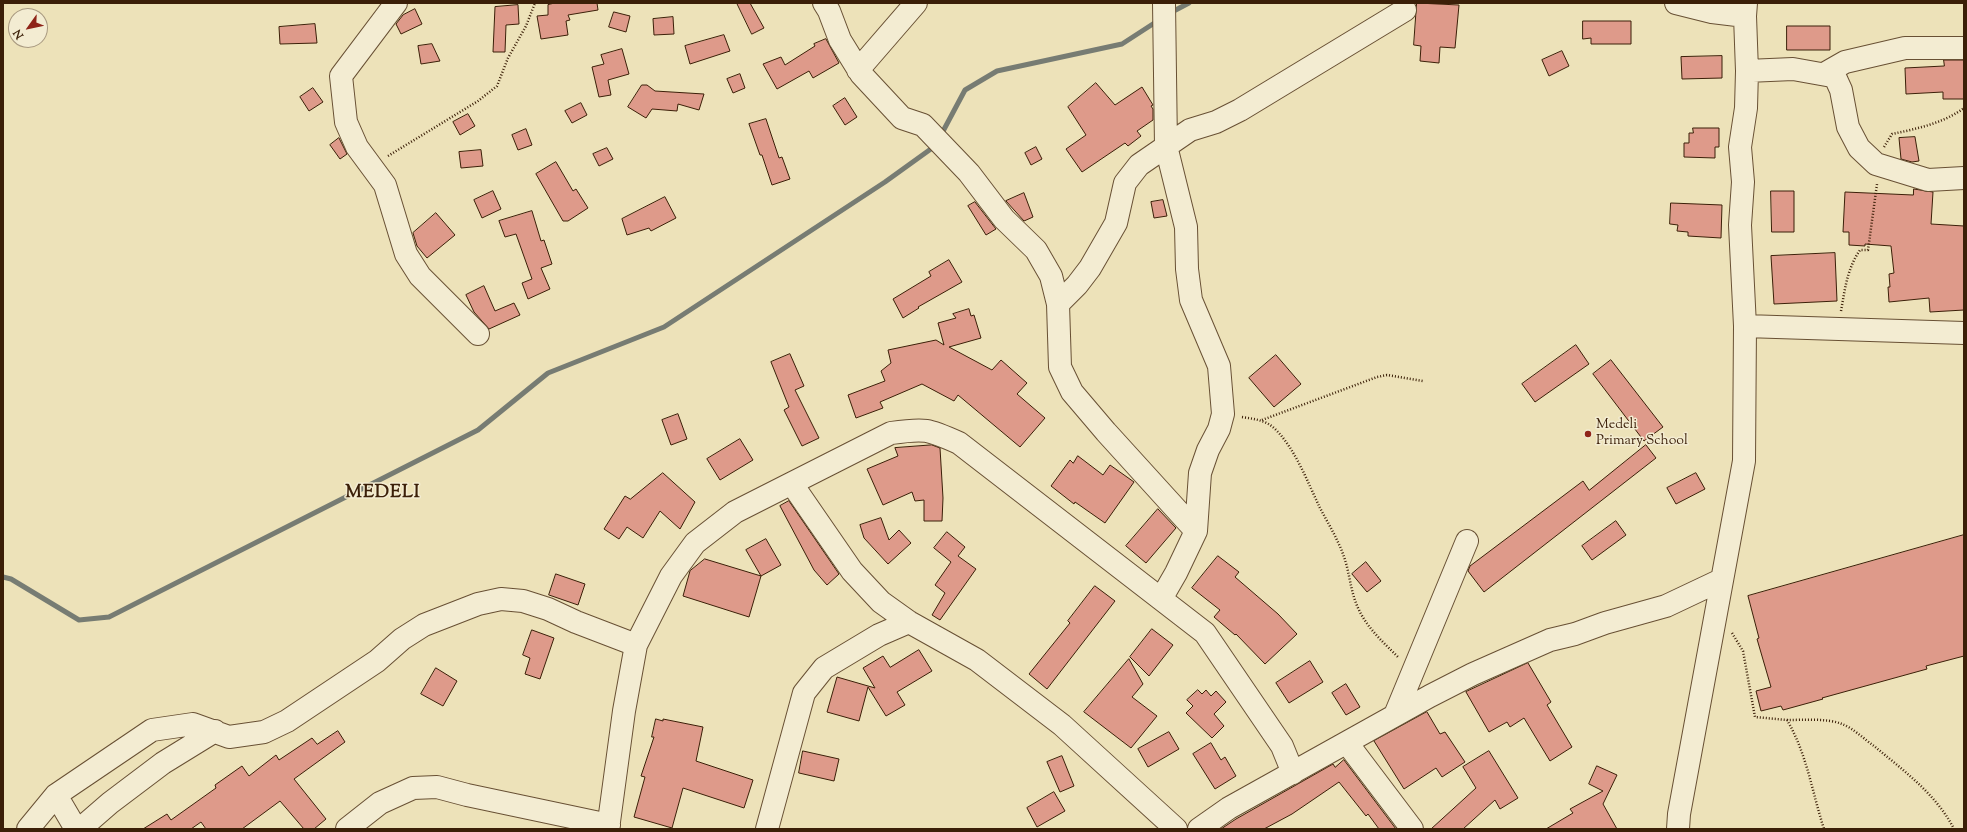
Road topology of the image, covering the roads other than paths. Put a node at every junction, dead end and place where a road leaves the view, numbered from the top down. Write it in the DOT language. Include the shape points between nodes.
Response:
graph roads {
  1 [pos="396,3"];
  2 [pos="824,3"];
  3 [pos="916,3"];
  4 [pos="1164,3"];
  5 [pos="1676,3"];
  6 [pos="1745,9"];
  7 [pos="1405,10"];
  8 [pos="1964,48"];
  9 [pos="858,70"];
  10 [pos="1747,71"];
  11 [pos="1824,74"];
  12 [pos="1166,146"];
  13 [pos="1964,178"];
  14 [pos="1058,304"];
  15 [pos="1745,326"];
  16 [pos="1964,333"];
  17 [pos="478,334"];
  18 [pos="792,484"];
  19 [pos="1196,531"];
  20 [pos="1467,541"];
  21 [pos="1721,580"];
  22 [pos="1161,599"];
  23 [pos="909,622"];
  24 [pos="636,646"];
  25 [pos="1395,715"];
  26 [pos="215,732"];
  27 [pos="1347,743"];
  28 [pos="1293,773"];
  29 [pos="56,795"];
  30 [pos="608,827"];
  31 [pos="1174,828"];
  32 [pos="28,829"];
  33 [pos="76,829"];
  34 [pos="80,829"];
  35 [pos="347,829"];
  36 [pos="767,829"];
  37 [pos="1199,829"];
  38 [pos="1412,829"];
  39 [pos="1678,829"];
  1 -- 17 [label="street" via="341,76 346,122 357,147 384,185 406,254 420,276"];
  2 -- 9 [label="street" via="840,40"];
  3 -- 9 [label="street"];
  4 -- 12 [label="street"];
  5 -- 6 [label="street" via="1712,12"];
  6 -- 10 [label="street"];
  7 -- 12 [label="street" via="1265,95 1216,122 1190,130"];
  8 -- 11 [label="street" via="1905,48 1845,62"];
  9 -- 14 [label="street" via="902,118 923,125 969,173 1004,219 1036,250 1051,276"];
  10 -- 11 [label="street" via="1793,69"];
  10 -- 15 [label="street" via="1746,108 1740,147 1743,182 1740,225"];
  11 -- 13 [label="street" via="1836,79 1841,90 1848,127 1859,148 1876,164 1928,180"];
  12 -- 14 [label="street" via="1139,165 1124,183 1116,223 1090,268"];
  12 -- 19 [label="street" via="1186,227 1191,300 1219,366 1223,414 1200,473"];
  14 -- 19 [label="street" via="1060,367 1072,392"];
  15 -- 16 [label="street"];
  15 -- 21 [label="street" via="1744,461"];
  18 -- 22 [label="street" via="891,433 917,429 933,431 959,443"];
  18 -- 23 [label="street" via="852,571 880,602"];
  18 -- 24 [label="street" via="735,512 695,543 671,576"];
  19 -- 22 [label="street"];
  20 -- 25 [label="street"];
  21 -- 25 [label="street" via="1666,606 1550,640 1473,674"];
  21 -- 39 [label="street"];
  22 -- 28 [label="street" via="1205,633 1282,746"];
  23 -- 31 [label="street" via="977,660 1062,725"];
  23 -- 36 [label="street" via="879,635 824,668 804,693"];
  24 -- 26 [label="street" via="548,609 523,601 501,599 478,604 424,625 402,639 377,661 287,721 264,732 229,737"];
  24 -- 30 [label="street"];
  25 -- 27 [label="street"];
  26 -- 29 [label="street" via="193,724 152,730"];
  26 -- 34 [label="street" via="163,763"];
  27 -- 28 [label="street"];
  27 -- 38 [label="street"];
  28 -- 37 [label="street" via="1229,808"];
  29 -- 32 [label="street"];
  29 -- 33 [label="street"];
  30 -- 35 [label="street" via="437,786 413,788 380,803"];
}
